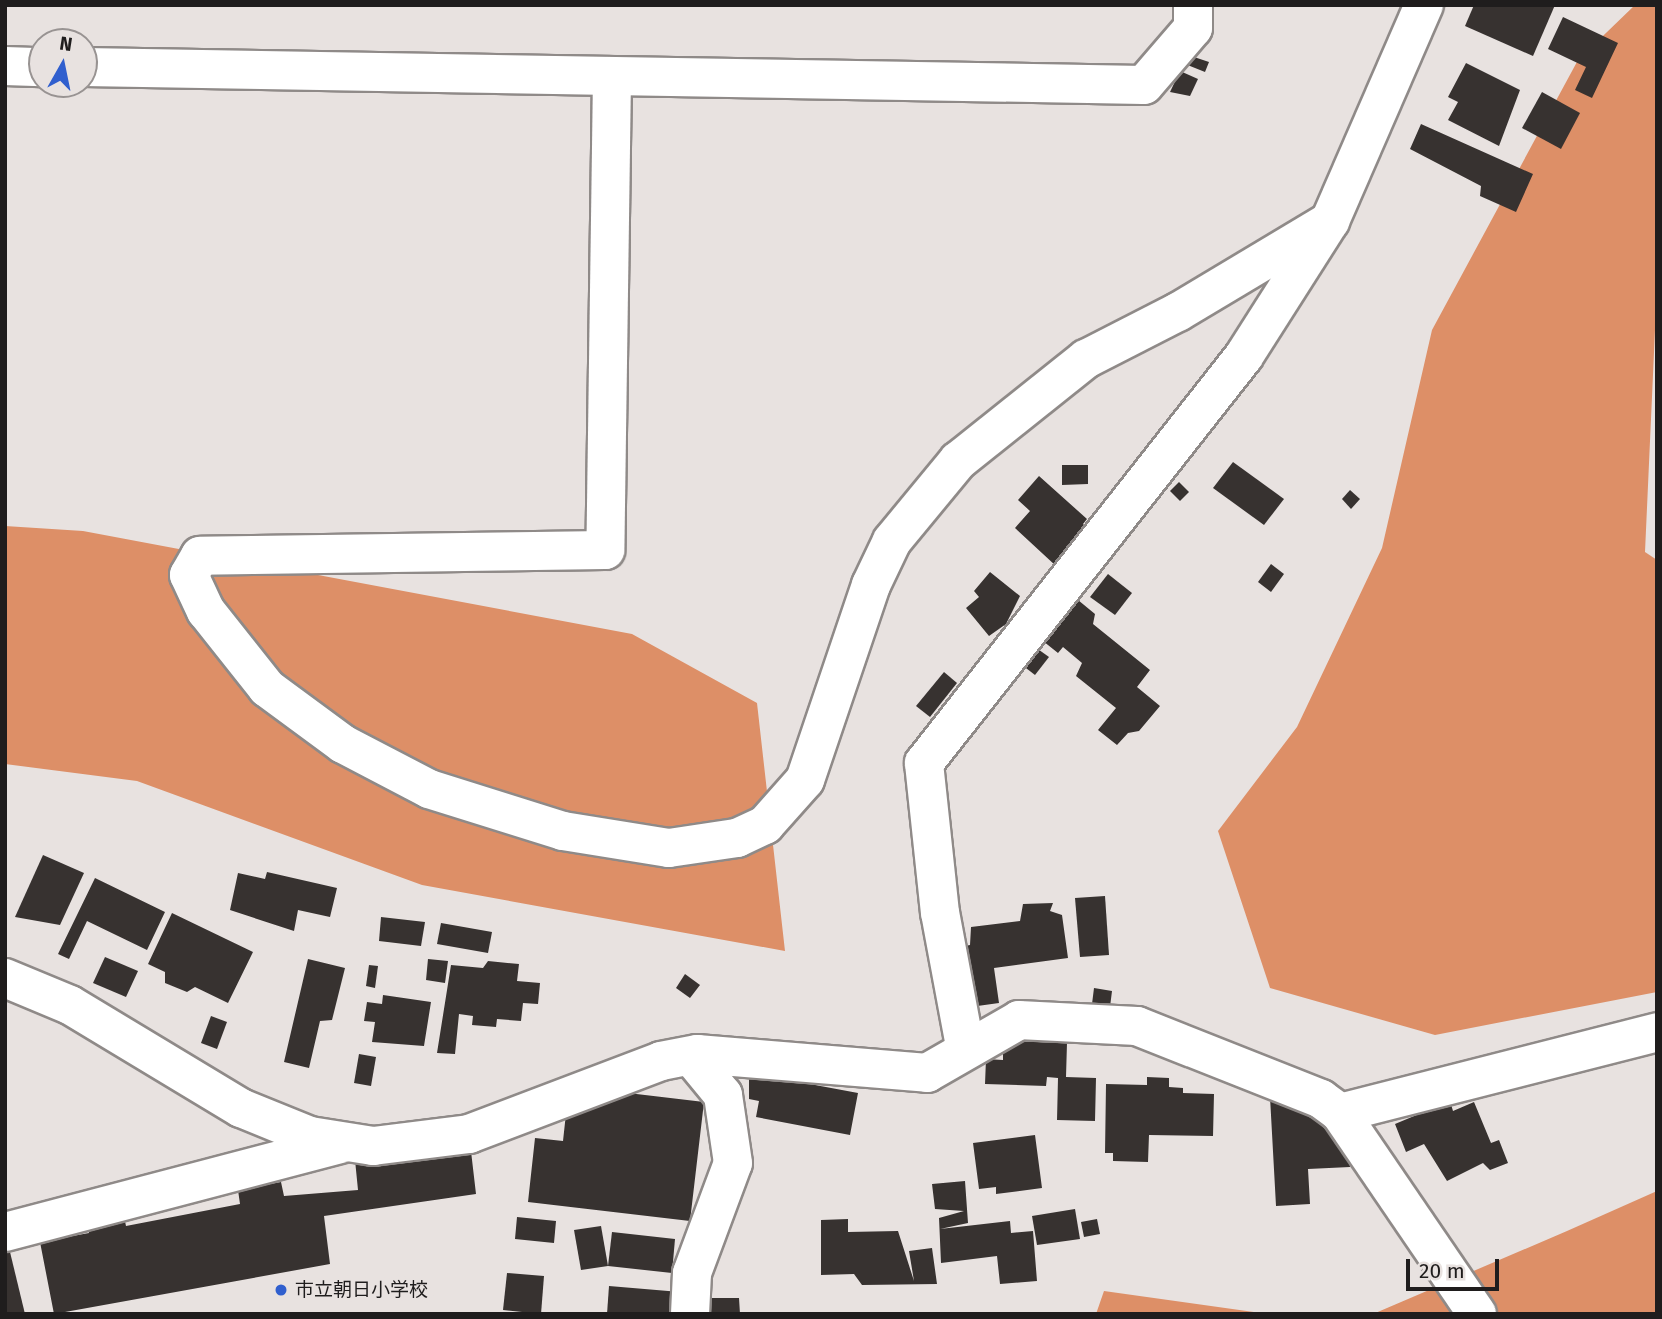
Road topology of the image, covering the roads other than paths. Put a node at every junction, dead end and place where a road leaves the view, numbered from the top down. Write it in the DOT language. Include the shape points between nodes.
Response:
graph roads {
  1 [pos="1193,5"];
  2 [pos="1424,5"];
  3 [pos="5,66"];
  4 [pos="28,67"];
  5 [pos="98,67"];
  6 [pos="612,76"];
  7 [pos="1330,221"];
  8 [pos="5,978"];
  9 [pos="1657,1032"];
  10 [pos="965,1046"];
  11 [pos="691,1056"];
  12 [pos="1340,1113"];
  13 [pos="352,1140"];
  14 [pos="5,1231"];
  15 [pos="690,1314"];
  16 [pos="1478,1314"];
  1 -- 6 [label="street" via="1193,28 1144,85"];
  2 -- 7 [label="street"];
  3 -- 4 [label="street"];
  5 -- 6 [label="street"];
  6 -- 7 [label="street" via="605,550 200,556 189,575 206,611 267,688 343,744 429,789 563,831 668,848 737,838 765,825 805,780 871,584 892,541 958,461 1086,359 1178,312"];
  7 -- 10 [label="street" via="1244,356 924,763 940,913"];
  8 -- 13 [label="street" via="70,1005 241,1108 310,1136"];
  9 -- 12 [label="street"];
  10 -- 11 [label="street" via="928,1073 759,1055"];
  10 -- 12 [label="street" via="1019,1020 1137,1026 1321,1099"];
  11 -- 13 [label="street" via="661,1060 469,1134 373,1146"];
  11 -- 15 [label="street" via="723,1095 733,1163 692,1273"];
  12 -- 16 [label="street"];
  13 -- 14 [label="street"];
}
